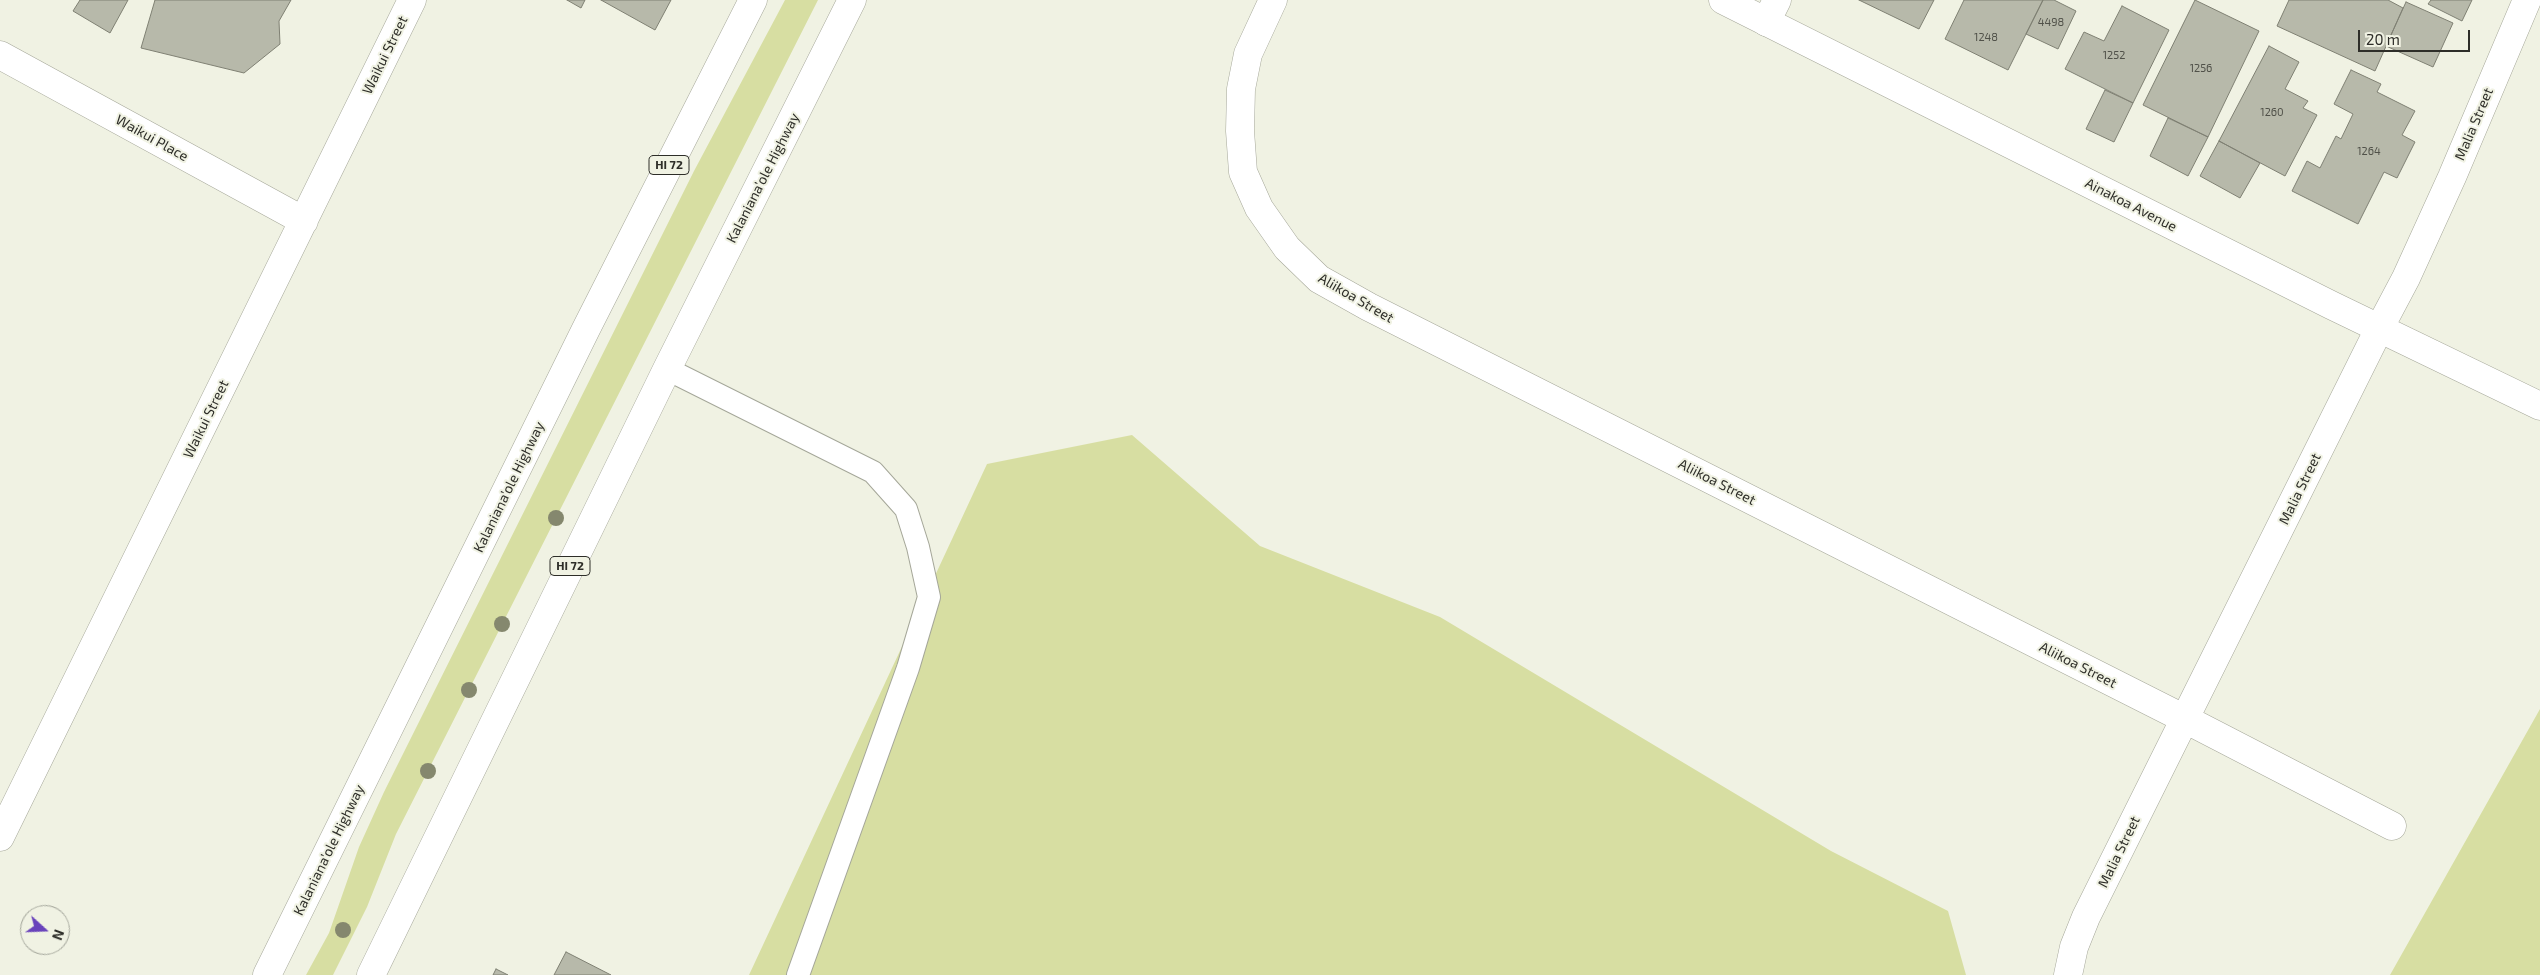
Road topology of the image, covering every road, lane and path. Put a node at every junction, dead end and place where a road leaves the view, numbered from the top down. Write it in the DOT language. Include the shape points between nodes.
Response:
graph roads {
  1 [pos="412,0"];
  2 [pos="753,0"];
  3 [pos="852,0"];
  4 [pos="1272,0"];
  5 [pos="1723,0"];
  6 [pos="2527,1"];
  7 [pos="1772,11"];
  8 [pos="0,55"];
  9 [pos="304,221"];
  10 [pos="2379,329"];
  11 [pos="667,368"];
  12 [pos="2540,406"];
  13 [pos="2185,718"];
  14 [pos="2392,826"];
  15 [pos="0,838"];
  16 [pos="267,975"];
  17 [pos="371,975"];
  18 [pos="798,975"];
  19 [pos="2068,975"];
  1 -- 9 [label="main road, Waikui Street"];
  2 -- 16 [label="main road, Kalaniana’ole Highway / HI 72" via="586,329"];
  3 -- 11 [label="main road, Kalaniana’ole Highway / HI 72"];
  4 -- 13 [label="main road, Aliikoa Street" via="1248,54 1241,89 1243,172 1259,208 1286,248 1320,279 1369,307"];
  5 -- 7 [label="main road, Ainakoa Avenue"];
  6 -- 10 [label="main road, Malia Street" via="2448,186"];
  7 -- 10 [label="main road, Ainakoa Avenue"];
  8 -- 9 [label="main road, Waikui Place"];
  9 -- 15 [label="main road, Waikui Street"];
  10 -- 12 [label="main road, Ainakoa Avenue"];
  10 -- 13 [label="main road, Malia Street"];
  11 -- 17 [label="main road, Kalaniana’ole Highway / HI 72"];
  11 -- 18 [label="lane" via="874,472 906,509 922,564 929,597 908,668"];
  13 -- 14 [label="main road, Aliikoa Street"];
  13 -- 19 [label="main road, Malia Street" via="2086,918 2074,947"];
}
